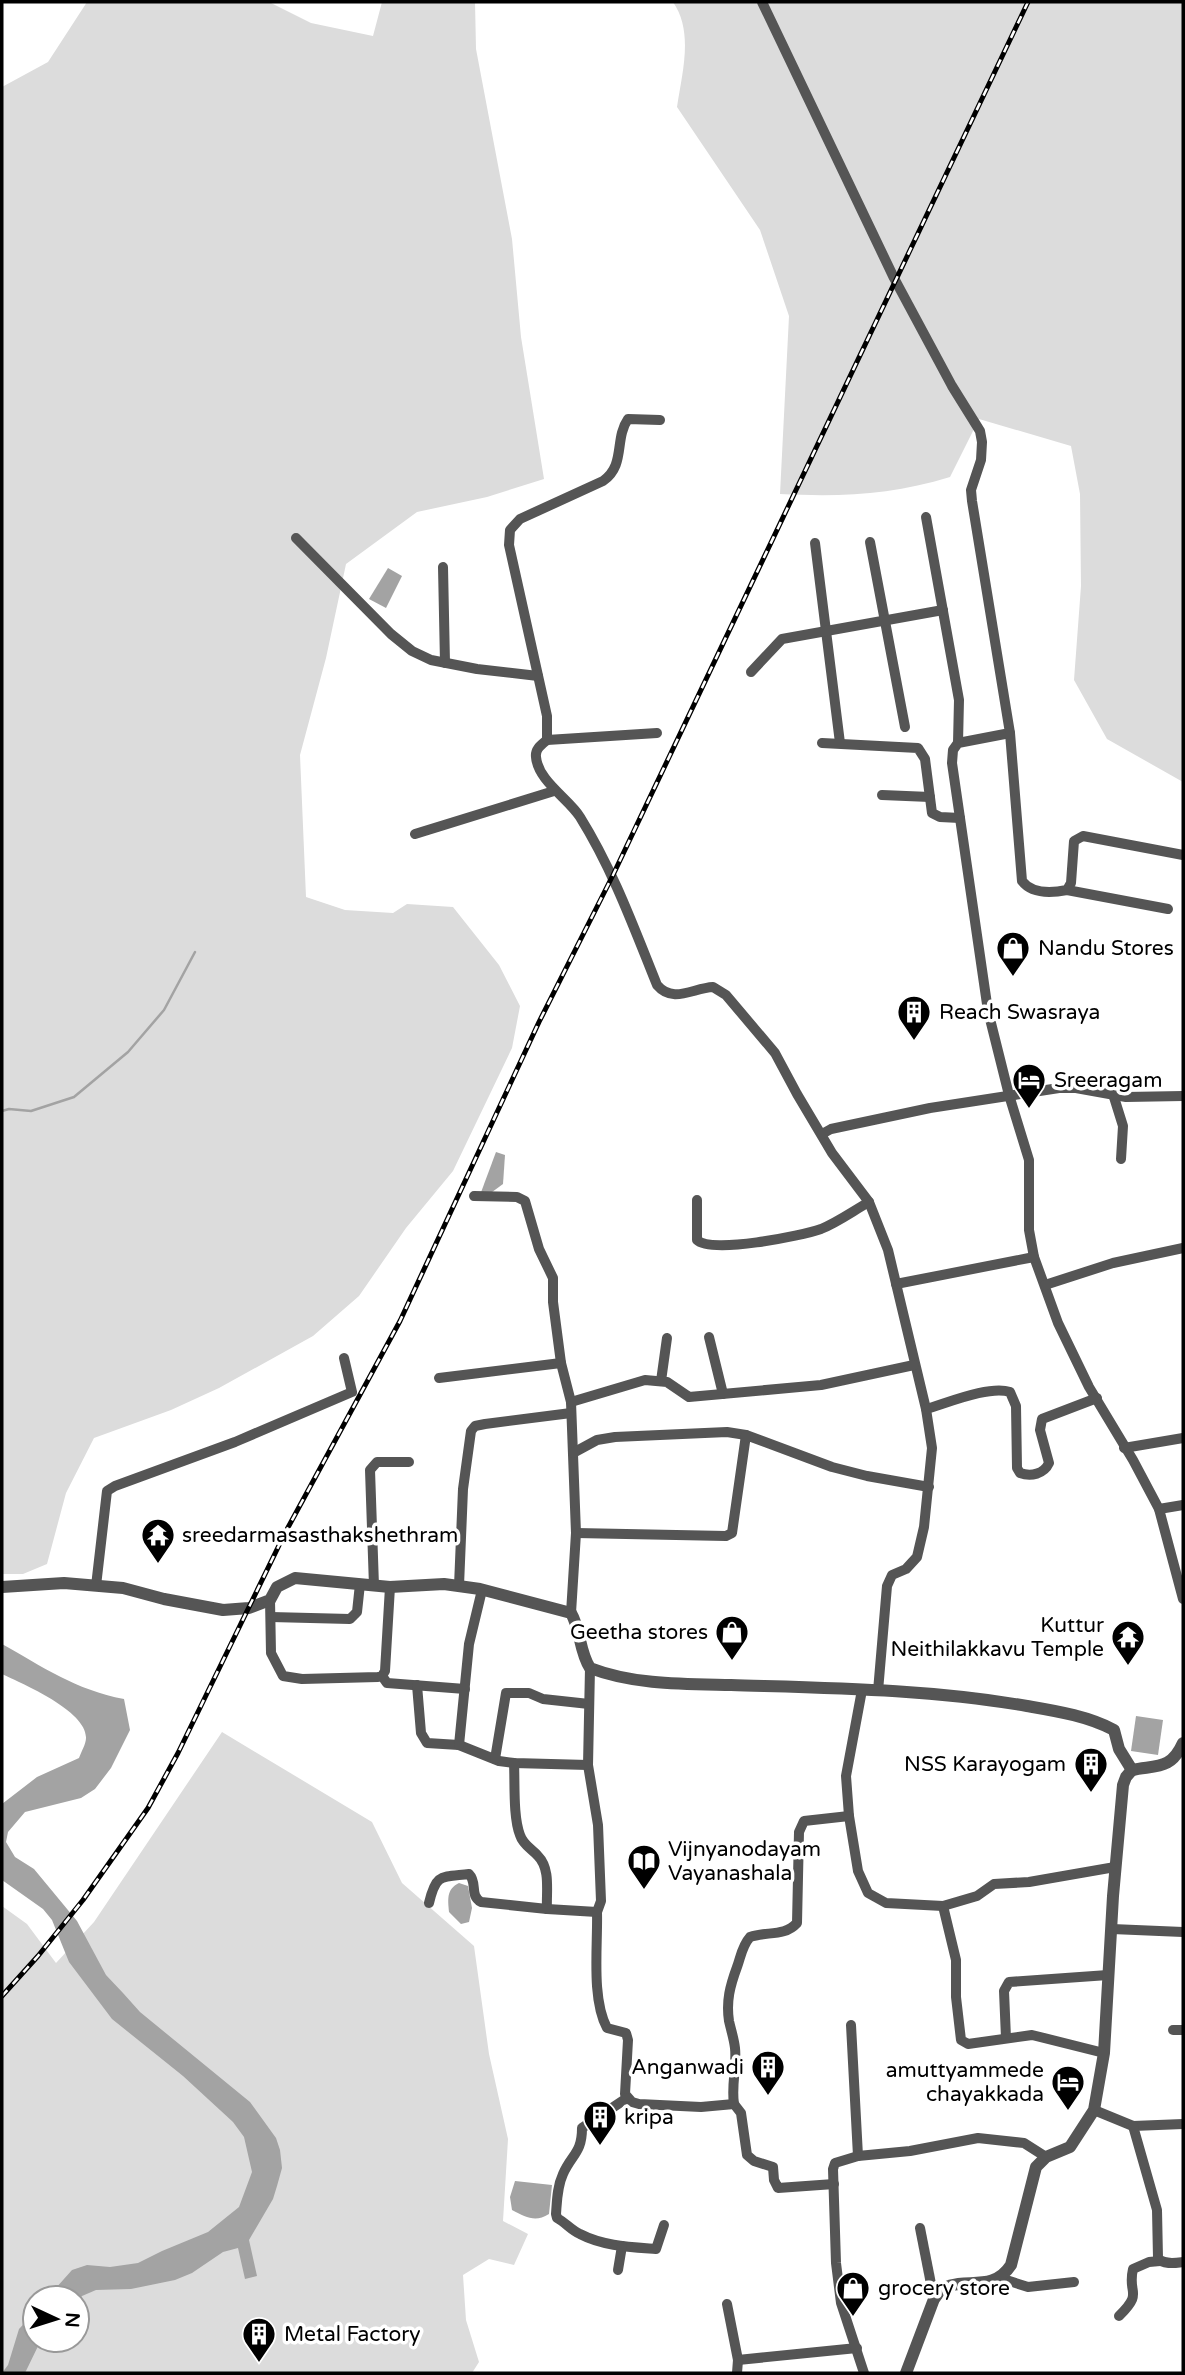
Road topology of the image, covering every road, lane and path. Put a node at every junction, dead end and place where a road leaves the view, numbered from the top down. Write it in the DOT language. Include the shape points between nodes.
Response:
graph roads {
  1 [pos="762,2"];
  2 [pos="660,419"];
  3 [pos="926,517"];
  4 [pos="296,538"];
  5 [pos="815,542"];
  6 [pos="870,542"];
  7 [pos="443,566"];
  8 [pos="943,610"];
  9 [pos="885,621"];
  10 [pos="827,630"];
  11 [pos="444,663"];
  12 [pos="751,672"];
  13 [pos="538,676"];
  14 [pos="905,727"];
  15 [pos="657,733"];
  16 [pos="1010,733"];
  17 [pos="547,740"];
  18 [pos="821,743"];
  19 [pos="840,743"];
  20 [pos="958,743"];
  21 [pos="554,792"];
  22 [pos="881,795"];
  23 [pos="930,797"];
  24 [pos="960,818"];
  25 [pos="415,834"];
  26 [pos="1183,855"];
  27 [pos="1067,890"];
  28 [pos="1168,909"];
  29 [pos="1113,1094"];
  30 [pos="1009,1095"];
  31 [pos="1183,1096"];
  32 [pos="822,1134"];
  33 [pos="1121,1159"];
  34 [pos="474,1196"];
  35 [pos="697,1200"];
  36 [pos="869,1202"];
  37 [pos="1183,1248"];
  38 [pos="1034,1257"];
  39 [pos="896,1284"];
  40 [pos="1045,1285"];
  41 [pos="709,1337"];
  42 [pos="667,1338"];
  43 [pos="344,1357"];
  44 [pos="561,1363"];
  45 [pos="914,1365"];
  46 [pos="439,1378"];
  47 [pos="661,1381"];
  48 [pos="723,1394"];
  49 [pos="1097,1398"];
  50 [pos="572,1407"];
  51 [pos="926,1409"];
  52 [pos="746,1435"];
  53 [pos="1183,1438"];
  54 [pos="1124,1448"];
  55 [pos="573,1453"];
  56 [pos="410,1462"];
  57 [pos="929,1487"];
  58 [pos="1183,1506"];
  59 [pos="1159,1509"];
  60 [pos="576,1533"];
  61 [pos="360,1584"];
  62 [pos="96,1586"];
  63 [pos="374,1586"];
  64 [pos="459,1586"];
  65 [pos="2,1587"];
  66 [pos="390,1587"];
  67 [pos="482,1590"];
  68 [pos="1183,1599"];
  69 [pos="270,1600"];
  70 [pos="571,1613"];
  71 [pos="271,1617"];
  72 [pos="590,1668"];
  73 [pos="382,1676"];
  74 [pos="417,1685"];
  75 [pos="465,1689"];
  76 [pos="862,1690"];
  77 [pos="878,1691"];
  78 [pos="589,1704"];
  79 [pos="1183,1743"];
  80 [pos="459,1745"];
  81 [pos="495,1759"];
  82 [pos="514,1763"];
  83 [pos="588,1765"];
  84 [pos="1132,1770"];
  85 [pos="849,1816"];
  86 [pos="1115,1867"];
  87 [pos="429,1903"];
  88 [pos="943,1906"];
  89 [pos="547,1909"];
  90 [pos="597,1912"];
  91 [pos="1112,1929"];
  92 [pos="1183,1932"];
  93 [pos="1108,1975"];
  94 [pos="851,2025"];
  95 [pos="1006,2038"];
  96 [pos="1104,2053"];
  97 [pos="627,2098"];
  98 [pos="734,2104"];
  99 [pos="1094,2110"];
  100 [pos="1183,2124"];
  101 [pos="1133,2126"];
  102 [pos="858,2156"];
  103 [pos="1046,2157"];
  104 [pos="834,2184"];
  105 [pos="664,2225"];
  106 [pos="920,2228"];
  107 [pos="622,2246"];
  108 [pos="1160,2261"];
  109 [pos="1183,2262"];
  110 [pos="618,2270"];
  111 [pos="1000,2278"];
  112 [pos="1074,2282"];
  113 [pos="934,2299"];
  114 [pos="727,2304"];
  115 [pos="1119,2316"];
  116 [pos="857,2348"];
  117 [pos="738,2360"];
  118 [pos="737,2373"];
  119 [pos="864,2373"];
  120 [pos="906,2373"];
  1 -- 16 [label="street" via="894,278 980,431 981,460 972,501"];
  2 -- 13 [label="street" via="628,419 612,475 520,519 510,530 509,545"];
  3 -- 8 [label="street"];
  4 -- 11 [label="street" via="391,634 412,651"];
  5 -- 10 [label="street"];
  6 -- 9 [label="street"];
  7 -- 11 [label="street"];
  8 -- 9 [label="street"];
  8 -- 20 [label="street" via="960,700"];
  9 -- 10 [label="street"];
  9 -- 14 [label="street"];
  10 -- 12 [label="street" via="782,639"];
  10 -- 19 [label="street"];
  11 -- 13 [label="street"];
  13 -- 17 [label="street"];
  15 -- 17 [label="street"];
  16 -- 20 [label="street"];
  16 -- 27 [label="street" via="1022,881 1031,890"];
  17 -- 21 [label="street" via="535,755"];
  18 -- 19 [label="street"];
  19 -- 23 [label="street" via="918,748 925,760"];
  20 -- 24 [label="street" via="952,763"];
  21 -- 25 [label="street"];
  21 -- 32 [label="street" via="572,804 596,842 663,993 713,987 726,995 775,1053"];
  22 -- 23 [label="street"];
  23 -- 24 [label="street" via="932,813"];
  24 -- 30 [label="street" via="988,1011"];
  26 -- 27 [label="street" via="1090,836 1078,838"];
  27 -- 28 [label="street"];
  29 -- 30 [label="street" via="1068,1087"];
  29 -- 31 [label="street"];
  29 -- 33 [label="street" via="1123,1126"];
  30 -- 32 [label="street"];
  30 -- 38 [label="street" via="1029,1160 1029,1230"];
  32 -- 36 [label="street"];
  34 -- 44 [label="street" via="525,1201 553,1278"];
  35 -- 36 [label="street" via="697,1240 706,1246 800,1235 837,1222"];
  36 -- 39 [label="street"];
  37 -- 40 [label="street" via="1124,1260"];
  38 -- 39 [label="street"];
  38 -- 40 [label="street"];
  39 -- 45 [label="street"];
  40 -- 49 [label="street" via="1058,1323"];
  41 -- 48 [label="street"];
  42 -- 47 [label="street"];
  43 -- 62 [label="street" via="352,1392 107,1491"];
  44 -- 46 [label="street"];
  44 -- 50 [label="street"];
  45 -- 48 [label="street" via="821,1385"];
  45 -- 51 [label="street"];
  47 -- 48 [label="street" via="689,1397"];
  47 -- 50 [label="street" via="645,1380"];
  49 -- 51 [label="street" via="1042,1419 1040,1430 1049,1463 1034,1474 1020,1473 1017,1468 1016,1406 1010,1392 987,1392"];
  49 -- 54 [label="street"];
  50 -- 55 [label="street"];
  50 -- 64 [label="street" via="475,1426 471,1431"];
  51 -- 57 [label="street" via="932,1448"];
  52 -- 55 [label="street" via="626,1436 597,1440"];
  52 -- 57 [label="street" via="867,1476"];
  52 -- 60 [label="street" via="732,1533"];
  53 -- 54 [label="street"];
  54 -- 59 [label="street"];
  55 -- 60 [label="street"];
  56 -- 63 [label="street" via="377,1462 370,1470"];
  57 -- 77 [label="street" via="917,1557 892,1575 887,1586"];
  58 -- 59 [label="street"];
  59 -- 68 [label="street"];
  60 -- 70 [label="street"];
  61 -- 63 [label="street"];
  61 -- 69 [label="street" via="295,1578 277,1587"];
  61 -- 71 [label="street" via="357,1612 350,1619"];
  62 -- 65 [label="street"];
  62 -- 69 [label="street" via="223,1610"];
  63 -- 66 [label="street"];
  64 -- 66 [label="street"];
  64 -- 67 [label="street"];
  66 -- 73 [label="street"];
  67 -- 70 [label="street"];
  67 -- 75 [label="street"];
  69 -- 71 [label="street"];
  70 -- 72 [label="street"];
  71 -- 73 [label="street" via="271,1653 283,1676"];
  72 -- 76 [label="street" via="687,1684"];
  72 -- 78 [label="street"];
  73 -- 74 [label="street" via="387,1683"];
  74 -- 75 [label="street"];
  74 -- 80 [label="street" via="423,1739 434,1745"];
  75 -- 80 [label="street"];
  76 -- 77 [label="street"];
  76 -- 85 [label="street" via="846,1776"];
  77 -- 84 [label="street" via="976,1697 1101,1723 1114,1730"];
  78 -- 81 [label="street" via="506,1693"];
  78 -- 83 [label="street"];
  79 -- 84 [label="street" via="1170,1764"];
  80 -- 81 [label="street"];
  81 -- 82 [label="street"];
  82 -- 83 [label="street"];
  82 -- 89 [label="street" via="518,1827 523,1841 544,1864"];
  83 -- 90 [label="street" via="598,1825 601,1901"];
  84 -- 86 [label="street" via="1123,1785"];
  85 -- 88 [label="street" via="858,1871 868,1893 886,1903"];
  85 -- 98 [label="street" via="804,1821 799,1832 797,1923 782,1933 750,1937 744,1945 728,1997 735,2047"];
  86 -- 88 [label="street" via="994,1884 977,1896"];
  86 -- 91 [label="street"];
  87 -- 89 [label="street" via="433,1885 440,1878 469,1874 473,1893 481,1902"];
  88 -- 95 [label="street" via="956,1960 961,2040 968,2044"];
  89 -- 90 [label="street"];
  90 -- 97 [label="street" via="600,2009 607,2028 626,2033"];
  91 -- 92 [label="street"];
  91 -- 93 [label="street"];
  93 -- 95 [label="street" via="1009,1982 1004,1991"];
  93 -- 96 [label="street"];
  94 -- 102 [label="street"];
  95 -- 96 [label="street" via="1042,2036"];
  96 -- 99 [label="street"];
  97 -- 98 [label="street" via="639,2104"];
  97 -- 107 [label="street" via="582,2128 580,2149 559,2183 556,2214 584,2236"];
  98 -- 104 [label="street" via="741,2113 747,2155 773,2167 778,2188"];
  99 -- 101 [label="street"];
  99 -- 103 [label="street" via="1070,2147"];
  100 -- 101 [label="street"];
  101 -- 108 [label="street" via="1157,2210"];
  102 -- 103 [label="street" via="978,2138 1024,2143"];
  102 -- 104 [label="street" via="835,2163"];
  103 -- 111 [label="street" via="1036,2168 1010,2265"];
  104 -- 116 [label="street" via="841,2303"];
  105 -- 107 [label="street" via="656,2249"];
  106 -- 113 [label="street"];
  107 -- 110 [label="street"];
  108 -- 109 [label="street"];
  108 -- 115 [label="street" via="1133,2269 1132,2304"];
  111 -- 112 [label="street" via="1028,2287"];
  111 -- 113 [label="street" via="948,2285"];
  113 -- 120 [label="street"];
  114 -- 117 [label="street"];
  116 -- 117 [label="street"];
  116 -- 119 [label="street"];
  117 -- 118 [label="street"];
}
